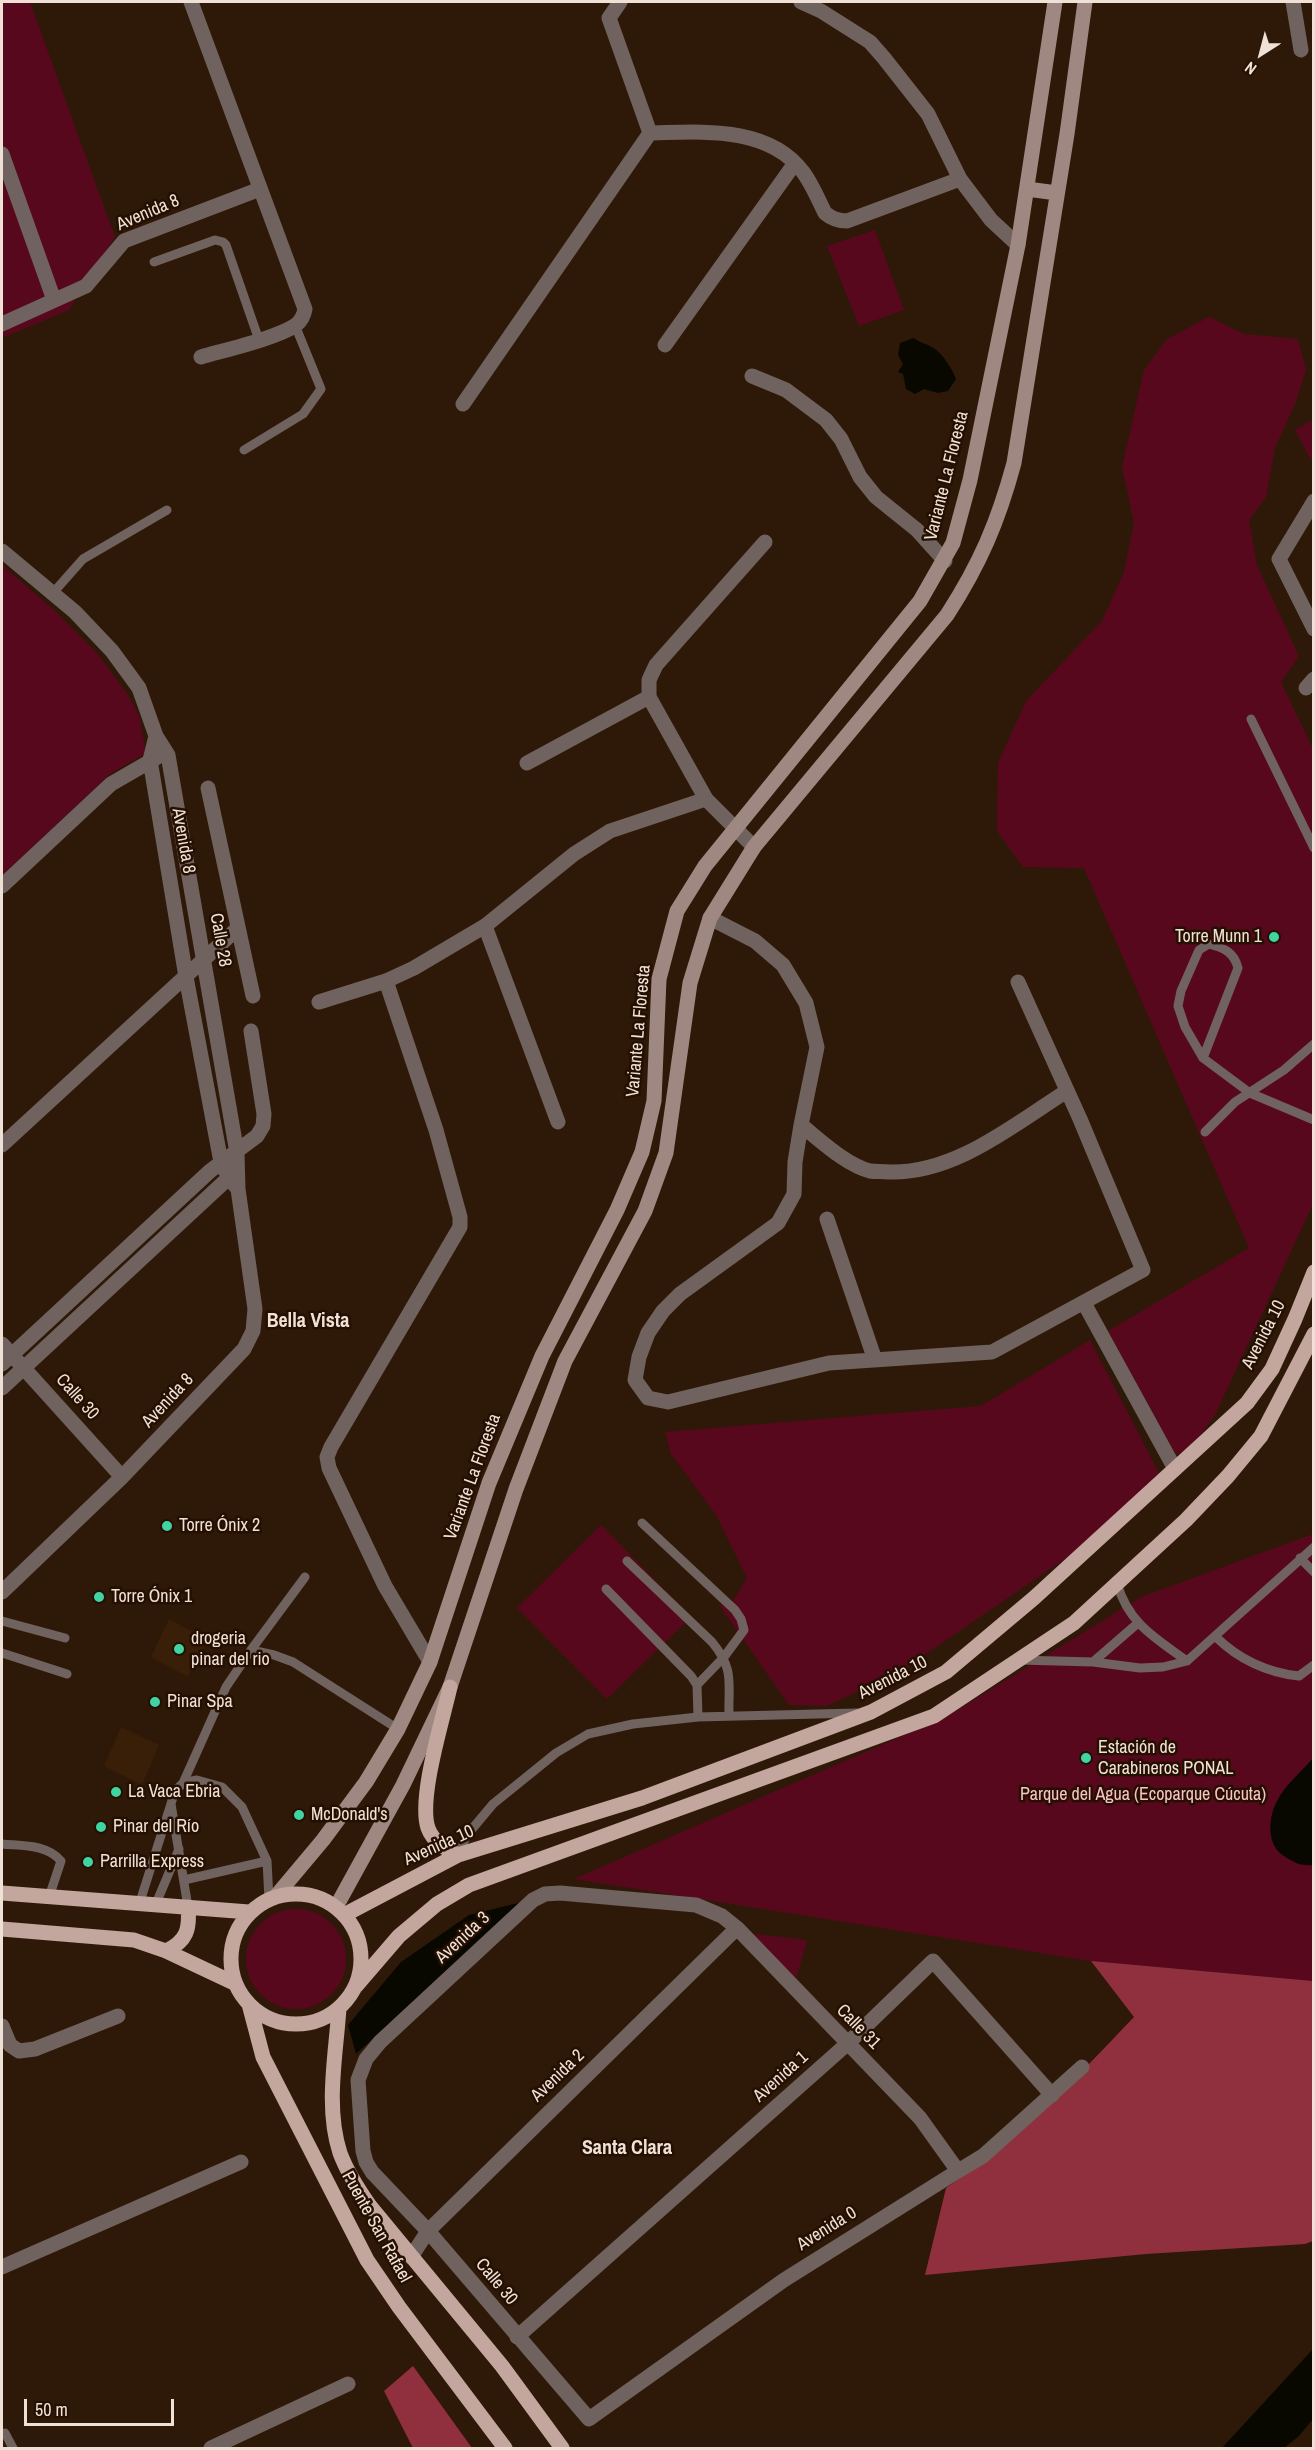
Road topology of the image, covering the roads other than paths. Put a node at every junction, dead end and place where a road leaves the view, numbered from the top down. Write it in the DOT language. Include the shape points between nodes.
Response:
graph roads {
  1 [pos="191,2"];
  2 [pos="620,2"];
  3 [pos="801,2"];
  4 [pos="1055,2"];
  5 [pos="1085,2"];
  6 [pos="1293,2"];
  7 [pos="1301,50"];
  8 [pos="650,133"];
  9 [pos="2,154"];
  10 [pos="795,163"];
  11 [pos="960,179"];
  12 [pos="261,189"];
  13 [pos="1027,189"];
  14 [pos="1057,193"];
  15 [pos="1018,245"];
  16 [pos="154,262"];
  17 [pos="54,300"];
  18 [pos="2,324"];
  19 [pos="295,325"];
  20 [pos="259,340"];
  21 [pos="665,345"];
  22 [pos="201,357"];
  23 [pos="752,376"];
  24 [pos="463,404"];
  25 [pos="244,450"];
  26 [pos="1314,501"];
  27 [pos="167,510"];
  28 [pos="765,542"];
  29 [pos="2,551"];
  30 [pos="945,561"];
  31 [pos="52,594"];
  32 [pos="1314,629"];
  33 [pos="650,697"];
  34 [pos="1251,719"];
  35 [pos="156,736"];
  36 [pos="168,754"];
  37 [pos="150,760"];
  38 [pos="527,763"];
  39 [pos="208,788"];
  40 [pos="706,799"];
  41 [pos="735,829"];
  42 [pos="753,847"];
  43 [pos="1314,848"];
  44 [pos="2,886"];
  45 [pos="710,918"];
  46 [pos="485,926"];
  47 [pos="238,928"];
  48 [pos="204,961"];
  49 [pos="186,977"];
  50 [pos="386,981"];
  51 [pos="1017,982"];
  52 [pos="253,996"];
  53 [pos="319,1002"];
  54 [pos="251,1031"];
  55 [pos="1314,1044"];
  56 [pos="1203,1058"];
  57 [pos="1067,1090"];
  58 [pos="1251,1093"];
  59 [pos="1314,1120"];
  60 [pos="558,1122"];
  61 [pos="801,1125"];
  62 [pos="1205,1132"];
  63 [pos="2,1145"];
  64 [pos="221,1162"];
  65 [pos="236,1172"];
  66 [pos="827,1219"];
  67 [pos="1314,1272"];
  68 [pos="1084,1303"];
  69 [pos="1314,1334"];
  70 [pos="5,1354"];
  71 [pos="875,1360"];
  72 [pos="25,1367"];
  73 [pos="2,1388"];
  74 [pos="1174,1469"];
  75 [pos="122,1477"];
  76 [pos="642,1523"];
  77 [pos="1314,1546"];
  78 [pos="1300,1558"];
  79 [pos="627,1561"];
  80 [pos="1314,1572"];
  81 [pos="304,1577"];
  82 [pos="1118,1583"];
  83 [pos="606,1589"];
  84 [pos="2,1592"];
  85 [pos="2,1621"];
  86 [pos="1138,1623"];
  87 [pos="1216,1636"];
  88 [pos="65,1638"];
  89 [pos="251,1650"];
  90 [pos="2,1653"];
  91 [pos="724,1657"];
  92 [pos="1018,1660"];
  93 [pos="1186,1661"];
  94 [pos="430,1662"];
  95 [pos="1093,1662"];
  96 [pos="1314,1665"];
  97 [pos="67,1674"];
  98 [pos="697,1685"];
  99 [pos="450,1687"];
  100 [pos="871,1712"];
  101 [pos="729,1716"];
  102 [pos="698,1717"];
  103 [pos="398,1729"];
  104 [pos="183,1783"];
  105 [pos="171,1802"];
  106 [pos="2,1844"];
  107 [pos="178,1849"];
  108 [pos="458,1855"];
  109 [pos="267,1861"];
  110 [pos="184,1880"];
  111 [pos="2,1893"];
  112 [pos="49,1897"];
  113 [pos="272,1898"];
  114 [pos="139,1905"];
  115 [pos="155,1906"];
  116 [pos="188,1908"];
  117 [pos="340,1911"];
  118 [pos="249,1912"];
  119 [pos="722,1916"];
  120 [pos="737,1928"];
  121 [pos="2,1929"];
  122 [pos="166,1951"];
  123 [pos="236,1984"];
  124 [pos="356,1986"];
  125 [pos="249,2004"];
  126 [pos="339,2008"];
  127 [pos="118,2016"];
  128 [pos="2,2026"];
  129 [pos="847,2044"];
  130 [pos="1082,2067"];
  131 [pos="1052,2095"];
  132 [pos="241,2162"];
  133 [pos="958,2171"];
  134 [pos="372,2172"];
  135 [pos="428,2231"];
  136 [pos="411,2257"];
  137 [pos="2,2267"];
  138 [pos="517,2337"];
  139 [pos="348,2384"];
  140 [pos="589,2419"];
  141 [pos="5,2433"];
  142 [pos="13,2448"];
  143 [pos="211,2448"];
  144 [pos="505,2448"];
  145 [pos="562,2448"];
  1 -- 12 [label="street"];
  2 -- 8 [label="street" via="609,18"];
  3 -- 11 [label="street" via="870,42 885,58 928,114"];
  4 -- 13 [label="main road, Variante La Floresta"];
  5 -- 14 [label="main road"];
  6 -- 7 [label="street"];
  8 -- 10 [label="street" via="735,134 769,145"];
  8 -- 24 [label="street"];
  9 -- 17 [label="street"];
  10 -- 11 [label="street" via="825,213 839,221"];
  10 -- 21 [label="street"];
  11 -- 15 [label="street" via="992,220"];
  12 -- 17 [label="street, Avenida 8" via="124,241 86,286"];
  12 -- 19 [label="street" via="305,309"];
  13 -- 14 [label="main road"];
  13 -- 15 [label="main road, Variante La Floresta"];
  14 -- 42 [label="main road" via="1014,463 985,550 947,615"];
  15 -- 30 [label="main road, Variante La Floresta" via="970,480"];
  16 -- 20 [label="lane" via="215,240 223,242"];
  17 -- 18 [label="street, Avenida 8"];
  19 -- 20 [label="street"];
  19 -- 25 [label="lane" via="321,389 303,414"];
  20 -- 22 [label="street"];
  23 -- 30 [label="street" via="786,390 826,420 876,498 917,530"];
  26 -- 32 [label="street" via="1279,559"];
  27 -- 31 [label="lane" via="83,559"];
  28 -- 33 [label="street" via="656,665 649,680"];
  29 -- 31 [label="street"];
  30 -- 41 [label="main road, Variante La Floresta" via="920,601"];
  31 -- 35 [label="street" via="112,651 139,688"];
  33 -- 38 [label="street"];
  33 -- 40 [label="street"];
  34 -- 43 [label="lane"];
  35 -- 36 [label="street, Calle 28"];
  35 -- 37 [label="street, Avenida 8"];
  36 -- 37 [label="street"];
  36 -- 48 [label="street, Calle 28"];
  37 -- 44 [label="street" via="111,784"];
  37 -- 49 [label="street, Avenida 8"];
  39 -- 47 [label="street"];
  40 -- 41 [label="street"];
  40 -- 46 [label="street" via="610,831 574,854"];
  41 -- 42 [label="street"];
  41 -- 94 [label="main road, Variante La Floresta" via="705,866 677,911 659,979 654,1101 642,1152 617,1210 542,1356 489,1483"];
  42 -- 45 [label="main road"];
  45 -- 61 [label="street" via="755,941 783,965 806,1002 817,1047"];
  45 -- 99 [label="main road" via="690,983 666,1153 645,1211 564,1360"];
  46 -- 50 [label="street"];
  46 -- 60 [label="street"];
  47 -- 48 [label="street"];
  47 -- 52 [label="street"];
  48 -- 49 [label="street"];
  48 -- 65 [label="street, Calle 28"];
  49 -- 63 [label="street"];
  49 -- 64 [label="street, Avenida 8"];
  50 -- 53 [label="street"];
  50 -- 94 [label="street" via="436,1130 460,1227 327,1457 385,1586"];
  51 -- 57 [label="street"];
  54 -- 65 [label="street" via="263,1126"];
  55 -- 58 [label="lane"];
  56 -- 56 [label="lane" via="1238,968 1235,957 1223,947 1209,944 1199,950 1178,1006"];
  56 -- 58 [label="lane"];
  57 -- 61 [label="street" via="980,1146 937,1165 904,1172 870,1171 840,1155"];
  57 -- 68 [label="street" via="1143,1270"];
  58 -- 59 [label="lane"];
  58 -- 62 [label="lane" via="1235,1102"];
  61 -- 71 [label="street" via="794,1194 778,1223 689,1287 663,1311 648,1333 635,1380 648,1398 668,1401 829,1363"];
  64 -- 65 [label="street, Avenida 8"];
  64 -- 70 [label="street"];
  65 -- 72 [label="street"];
  65 -- 75 [label="street, Avenida 8" via="255,1309 253,1331 244,1349"];
  66 -- 71 [label="street"];
  67 -- 74 [label="main road, Avenida 10" via="1272,1369 1247,1403"];
  68 -- 71 [label="street" via="992,1352"];
  68 -- 74 [label="street"];
  69 -- 82 [label="main road" via="1261,1436 1186,1520"];
  70 -- 72 [label="street, Calle 30"];
  72 -- 73 [label="street"];
  72 -- 75 [label="street, Calle 30"];
  74 -- 100 [label="main road, Avenida 10" via="1034,1598 946,1672"];
  75 -- 84 [label="street, Avenida 8"];
  76 -- 91 [label="lane" via="741,1619 744,1630"];
  77 -- 78 [label="lane"];
  78 -- 80 [label="lane"];
  78 -- 87 [label="lane"];
  79 -- 91 [label="lane"];
  81 -- 89 [label="lane"];
  82 -- 86 [label="lane" via="1125,1606"];
  82 -- 92 [label="main road" via="1074,1623"];
  83 -- 98 [label="lane"];
  85 -- 88 [label="lane"];
  86 -- 93 [label="lane"];
  86 -- 95 [label="lane"];
  87 -- 93 [label="lane"];
  87 -- 96 [label="lane" via="1233,1652 1279,1674 1299,1676"];
  89 -- 103 [label="lane" via="293,1662"];
  89 -- 104 [label="lane" via="226,1687"];
  90 -- 97 [label="lane"];
  91 -- 98 [label="lane"];
  91 -- 101 [label="lane" via="729,1674"];
  92 -- 95 [label="lane"];
  92 -- 124 [label="main road" via="934,1716 470,1885 437,1904 399,1936"];
  93 -- 95 [label="lane" via="1140,1668"];
  94 -- 103 [label="main road, Variante La Floresta"];
  98 -- 102 [label="lane"];
  99 -- 108 [label="main road" via="425,1809 429,1828 442,1847"];
  99 -- 117 [label="main road"];
  100 -- 101 [label="lane"];
  100 -- 108 [label="main road, Avenida 10" via="642,1798"];
  101 -- 102 [label="lane"];
  102 -- 108 [label="lane" via="633,1724 588,1734 493,1804 467,1835"];
  103 -- 113 [label="main road, Variante La Floresta" via="329,1832"];
  104 -- 105 [label="lane"];
  104 -- 109 [label="lane" via="197,1780 222,1787 242,1807"];
  105 -- 107 [label="lane"];
  105 -- 114 [label="lane"];
  106 -- 112 [label="lane" via="46,1849 55,1854 61,1861"];
  107 -- 110 [label="lane"];
  107 -- 115 [label="lane"];
  108 -- 117 [label="main road, Avenida 10"];
  109 -- 110 [label="lane"];
  109 -- 113 [label="lane"];
  110 -- 116 [label="lane"];
  111 -- 112 [label="main road"];
  112 -- 114 [label="main road"];
  113 -- 117 [label="main road" via="290,1893 310,1895"];
  113 -- 118 [label="main road"];
  114 -- 115 [label="main road"];
  115 -- 116 [label="main road"];
  116 -- 118 [label="main road"];
  116 -- 122 [label="main road" via="189,1931 177,1946"];
  117 -- 124 [label="main road" via="353,1927 361,1949"];
  118 -- 123 [label="main road" via="236,1931 232,1946 231,1969"];
  119 -- 120 [label="street, Calle 31"];
  119 -- 134 [label="street, Avenida 3" via="696,1905 560,1893 533,1900 366,2059 358,2080 363,2151"];
  120 -- 129 [label="street, Calle 31"];
  120 -- 135 [label="street, Avenida 2"];
  121 -- 122 [label="main road" via="134,1940"];
  122 -- 123 [label="main road"];
  123 -- 125 [label="main road"];
  124 -- 126 [label="main road"];
  125 -- 126 [label="main road" via="269,2018 293,2024 318,2021"];
  125 -- 144 [label="main road, Puente San Rafael" via="263,2057 367,2260"];
  126 -- 136 [label="main road, Puente San Rafael" via="332,2106 340,2152 352,2180"];
  127 -- 128 [label="street" via="35,2049 19,2051 10,2045"];
  129 -- 131 [label="street, Avenida 1" via="933,1961"];
  129 -- 133 [label="street, Calle 31" via="920,2118"];
  129 -- 138 [label="street, Avenida 1"];
  130 -- 131 [label="street, Avenida 0"];
  131 -- 133 [label="street, Avenida 0" via="982,2156"];
  132 -- 137 [label="street"];
  133 -- 140 [label="street, Avenida 0" via="784,2280"];
  134 -- 135 [label="street, Calle 30"];
  135 -- 136 [label="street, Avenida 2"];
  135 -- 138 [label="street, Calle 30"];
  136 -- 145 [label="main road, Puente San Rafael" via="502,2366"];
  138 -- 140 [label="street, Calle 30"];
  139 -- 143 [label="street"];
  141 -- 142 [label="lane"];
}
